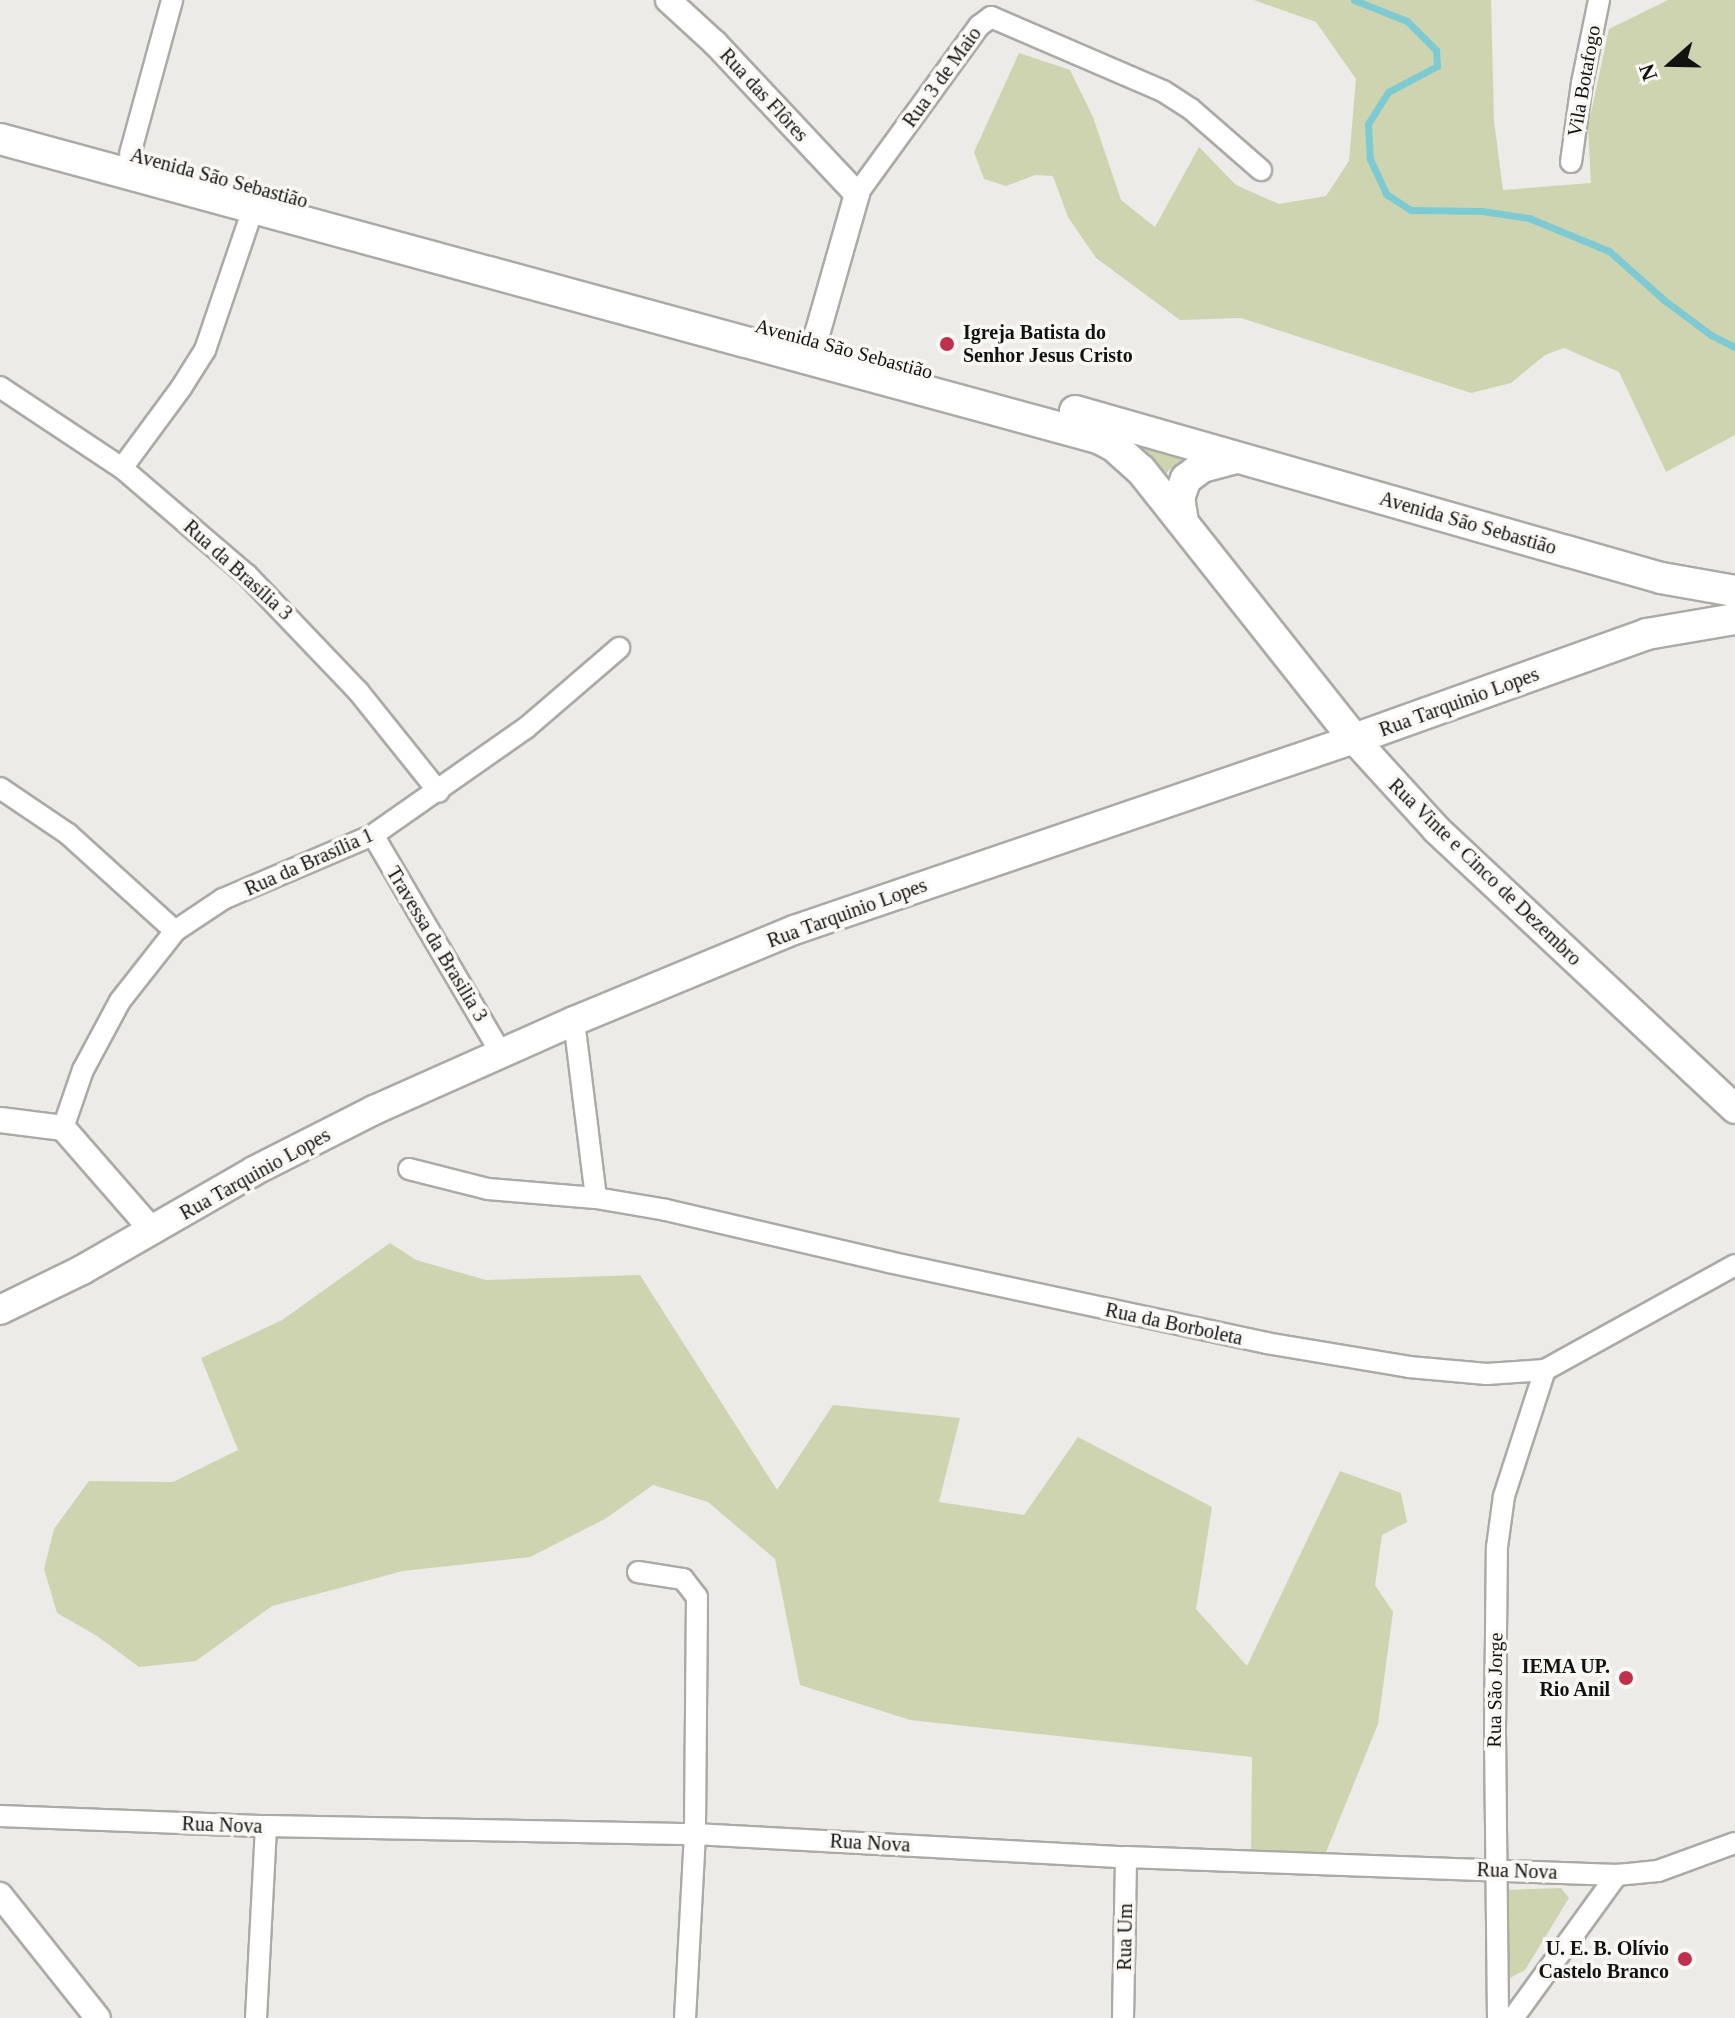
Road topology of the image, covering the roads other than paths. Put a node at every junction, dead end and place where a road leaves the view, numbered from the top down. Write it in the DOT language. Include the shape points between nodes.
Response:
graph roads {
  1 [pos="172,0"];
  2 [pos="668,0"];
  3 [pos="1599,0"];
  4 [pos="0,117"];
  5 [pos="0,139"];
  6 [pos="130,154"];
  7 [pos="1571,162"];
  8 [pos="1261,170"];
  9 [pos="857,194"];
  10 [pos="254,206"];
  11 [pos="815,341"];
  12 [pos="0,387"];
  13 [pos="1098,438"];
  14 [pos="1236,458"];
  15 [pos="122,468"];
  16 [pos="1183,522"];
  17 [pos="1661,578"];
  18 [pos="1735,591"];
  19 [pos="1735,619"];
  20 [pos="1647,634"];
  21 [pos="619,648"];
  22 [pos="1354,739"];
  23 [pos="0,788"];
  24 [pos="439,792"];
  25 [pos="373,835"];
  26 [pos="175,931"];
  27 [pos="574,1021"];
  28 [pos="501,1053"];
  29 [pos="1735,1109"];
  30 [pos="0,1120"];
  31 [pos="63,1128"];
  32 [pos="409,1169"];
  33 [pos="596,1198"];
  34 [pos="153,1231"];
  35 [pos="1735,1265"];
  36 [pos="0,1310"];
  37 [pos="1545,1370"];
  38 [pos="638,1572"];
  39 [pos="0,1816"];
  40 [pos="266,1826"];
  41 [pos="695,1834"];
  42 [pos="1735,1843"];
  43 [pos="1126,1857"];
  44 [pos="1495,1871"];
  45 [pos="1617,1875"];
  46 [pos="0,1896"];
  47 [pos="98,2018"];
  48 [pos="256,2018"];
  49 [pos="685,2018"];
  50 [pos="1123,2018"];
  51 [pos="1498,2018"];
  52 [pos="1513,2018"];
  1 -- 6 [label="street"];
  2 -- 9 [label="street, Rua das Flôres"];
  3 -- 7 [label="street, Vila Botafogo"];
  4 -- 6 [label="main road, Avenida São Sebastião"];
  5 -- 10 [label="main road, Avenida São Sebastião"];
  6 -- 11 [label="main road, Avenida São Sebastião"];
  8 -- 9 [label="street, Rua 3 de Maio" via="1163,91 991,17 979,26"];
  9 -- 11 [label="street, Rua 3 de Maio"];
  10 -- 13 [label="main road, Avenida São Sebastião"];
  10 -- 15 [label="street" via="205,350"];
  11 -- 14 [label="main road, Avenida São Sebastião"];
  12 -- 15 [label="street, Rua da Brasília 3"];
  13 -- 16 [label="main road, Rua Vinte e Cinco de Dezembro" via="1128,457"];
  14 -- 16 [label="main road" via="1202,467 1186,479 1179,498"];
  14 -- 17 [label="main road, Avenida São Sebastião"];
  15 -- 24 [label="street, Rua da Brasília 3" via="305,632"];
  16 -- 22 [label="main road, Rua Vinte e Cinco de Dezembro"];
  17 -- 18 [label="main road, Avenida São Sebastião"];
  17 -- 20 [label="main road" via="1672,593 1673,612"];
  19 -- 20 [label="main road, Rua Tarquinio Lopes"];
  20 -- 22 [label="main road, Rua Tarquinio Lopes"];
  21 -- 24 [label="street, Rua da Brasília 1" via="526,728"];
  22 -- 27 [label="main road, Rua Tarquinio Lopes" via="794,930"];
  22 -- 29 [label="main road, Rua Vinte e Cinco de Dezembro" via="1437,830"];
  23 -- 26 [label="street" via="68,834"];
  24 -- 25 [label="street, Rua da Brasília 1"];
  25 -- 26 [label="street, Rua da Brasília 1" via="223,899"];
  25 -- 28 [label="street, Travessa da Brasilia 3"];
  26 -- 31 [label="street, Rua da Brasília 1" via="120,1001 83,1070"];
  27 -- 28 [label="main road, Rua Tarquinio Lopes"];
  27 -- 33 [label="street"];
  28 -- 34 [label="main road, Rua Tarquinio Lopes" via="281,1157"];
  30 -- 31 [label="street"];
  31 -- 34 [label="street"];
  32 -- 33 [label="street, Rua da Borboleta" via="488,1189"];
  33 -- 37 [label="street, Rua da Borboleta" via="1266,1343 1409,1367 1487,1374"];
  34 -- 36 [label="main road, Rua Tarquinio Lopes"];
  35 -- 37 [label="street, Rua da Borboleta"];
  37 -- 44 [label="street, Rua São Jorge" via="1504,1496 1497,1547"];
  38 -- 41 [label="street" via="683,1579 697,1597"];
  39 -- 40 [label="street, Rua Nova"];
  40 -- 41 [label="street, Rua Nova"];
  40 -- 48 [label="street"];
  41 -- 43 [label="street, Rua Nova"];
  41 -- 49 [label="street"];
  42 -- 45 [label="street, Rua Nova" via="1658,1871"];
  43 -- 44 [label="street, Rua Nova"];
  43 -- 50 [label="street, Rua Um"];
  44 -- 45 [label="street, Rua Nova"];
  44 -- 51 [label="street, Rua São Jorge"];
  45 -- 52 [label="street"];
  46 -- 47 [label="street"];
}
